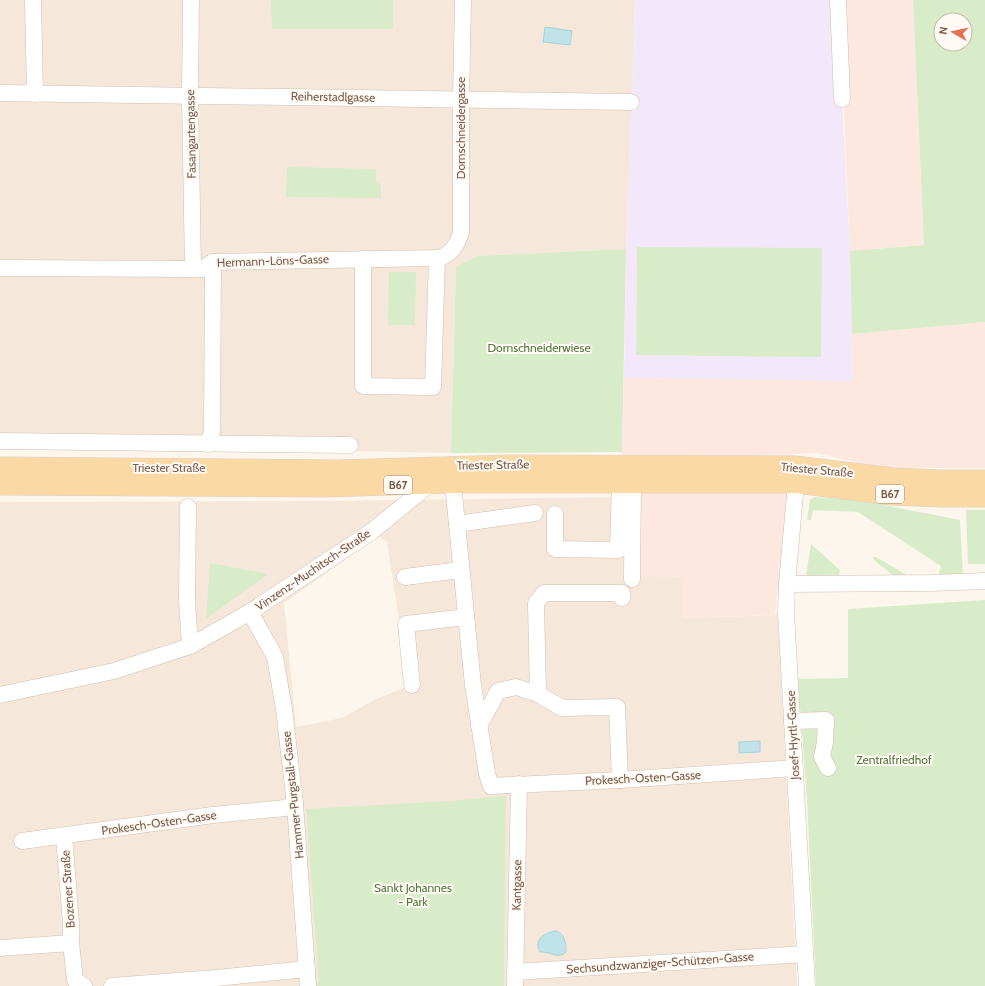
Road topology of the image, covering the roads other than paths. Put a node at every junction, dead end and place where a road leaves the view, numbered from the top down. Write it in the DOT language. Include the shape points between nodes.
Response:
graph roads {
  1 [pos="33,0"];
  2 [pos="191,0"];
  3 [pos="463,0"];
  4 [pos="838,0"];
  5 [pos="0,93"];
  6 [pos="35,94"];
  7 [pos="190,97"];
  8 [pos="461,99"];
  9 [pos="842,99"];
  10 [pos="631,102"];
  11 [pos="444,256"];
  12 [pos="363,259"];
  13 [pos="212,262"];
  14 [pos="0,268"];
  15 [pos="193,268"];
  16 [pos="0,441"];
  17 [pos="208,444"];
  18 [pos="350,445"];
  19 [pos="0,467"];
  20 [pos="985,480"];
  21 [pos="451,483"];
  22 [pos="626,483"];
  23 [pos="430,484"];
  24 [pos="796,484"];
  25 [pos="0,485"];
  26 [pos="985,497"];
  27 [pos="188,507"];
  28 [pos="535,513"];
  29 [pos="555,514"];
  30 [pos="457,524"];
  31 [pos="461,570"];
  32 [pos="405,577"];
  33 [pos="632,579"];
  34 [pos="985,581"];
  35 [pos="787,584"];
  36 [pos="622,598"];
  37 [pos="250,612"];
  38 [pos="466,617"];
  39 [pos="190,646"];
  40 [pos="412,686"];
  41 [pos="538,694"];
  42 [pos="0,695"];
  43 [pos="792,721"];
  44 [pos="479,726"];
  45 [pos="795,768"];
  46 [pos="828,768"];
  47 [pos="620,780"];
  48 [pos="518,784"];
  49 [pos="295,804"];
  50 [pos="64,836"];
  51 [pos="22,841"];
  52 [pos="71,943"];
  53 [pos="0,948"];
  54 [pos="805,954"];
  55 [pos="307,969"];
  56 [pos="515,979"];
  57 [pos="84,986"];
  58 [pos="112,986"];
  59 [pos="308,986"];
  60 [pos="807,986"];
  1 -- 6 [label="street"];
  2 -- 7 [label="street, Fasangartengasse"];
  3 -- 8 [label="street, Dornschneidergasse"];
  4 -- 9 [label="street"];
  5 -- 6 [label="street, Reiherstadlgasse"];
  6 -- 7 [label="street, Reiherstadlgasse"];
  7 -- 8 [label="street, Reiherstadlgasse"];
  7 -- 15 [label="street, Fasangartengasse"];
  8 -- 10 [label="street, Reiherstadlgasse"];
  8 -- 11 [label="street, Dornschneidergasse" via="462,232 456,246"];
  11 -- 12 [label="street, Hermann-Löns-Gasse"];
  11 -- 12 [label="street" via="433,387 362,386"];
  12 -- 13 [label="street, Hermann-Löns-Gasse"];
  13 -- 15 [label="street, Hermann-Löns-Gasse" via="202,269"];
  13 -- 17 [label="street" via="212,431"];
  14 -- 15 [label="street, Hermann-Löns-Gasse"];
  16 -- 17 [label="street"];
  17 -- 18 [label="street"];
  19 -- 20 [label="main road, Triester Straße / B67" via="338,470 513,464 796,466 894,478"];
  21 -- 22 [label="main road, Triester Straße / B67"];
  21 -- 23 [label="main road, Triester Straße / B67"];
  21 -- 30 [label="street, Triester Straße"];
  22 -- 24 [label="main road, Triester Straße / B67"];
  22 -- 29 [label="street" via="618,550 555,549"];
  22 -- 33 [label="street"];
  23 -- 25 [label="main road, Triester Straße / B67" via="303,487"];
  23 -- 37 [label="street, Vinzenz-Muchitsch-Straße" via="370,532"];
  24 -- 26 [label="main road, Triester Straße / B67" via="891,495"];
  24 -- 35 [label="street, Josef-Hyrtl-Gasse"];
  27 -- 39 [label="street" via="187,601"];
  28 -- 30 [label="street"];
  30 -- 31 [label="street, Triester Straße"];
  31 -- 32 [label="street"];
  31 -- 38 [label="street, Triester Straße"];
  34 -- 35 [label="street"];
  35 -- 43 [label="street, Josef-Hyrtl-Gasse" via="786,613"];
  36 -- 41 [label="street" via="622,593 544,592 536,604"];
  37 -- 39 [label="street, Vinzenz-Muchitsch-Straße"];
  37 -- 49 [label="street, Hammer-Purgstall-Gasse" via="275,657"];
  38 -- 40 [label="street" via="406,624"];
  38 -- 44 [label="street, Triester Straße"];
  39 -- 42 [label="street, Vinzenz-Muchitsch-Straße" via="114,671"];
  41 -- 44 [label="street" via="516,687 498,691"];
  41 -- 47 [label="street" via="562,708 617,707"];
  43 -- 45 [label="street, Josef-Hyrtl-Gasse"];
  43 -- 46 [label="street" via="826,720 822,757"];
  44 -- 48 [label="street, Prokesch-Osten-Gasse" via="491,786"];
  45 -- 47 [label="street, Prokesch-Osten-Gasse"];
  45 -- 54 [label="street, Josef-Hyrtl-Gasse"];
  47 -- 48 [label="street, Prokesch-Osten-Gasse"];
  48 -- 56 [label="street, Kantgasse"];
  49 -- 50 [label="street, Prokesch-Osten-Gasse" via="285,808 213,815"];
  49 -- 55 [label="street, Hammer-Purgstall-Gasse"];
  50 -- 51 [label="street, Prokesch-Osten-Gasse"];
  50 -- 52 [label="street, Bozener Straße"];
  52 -- 53 [label="street"];
  52 -- 57 [label="street" via="75,980"];
  54 -- 56 [label="street, Sechsundzwanziger-Schützen-Gasse"];
  54 -- 60 [label="street, Josef-Hyrtl-Gasse"];
  55 -- 58 [label="street"];
  55 -- 59 [label="street, Hammer-Purgstall-Gasse"];
}
